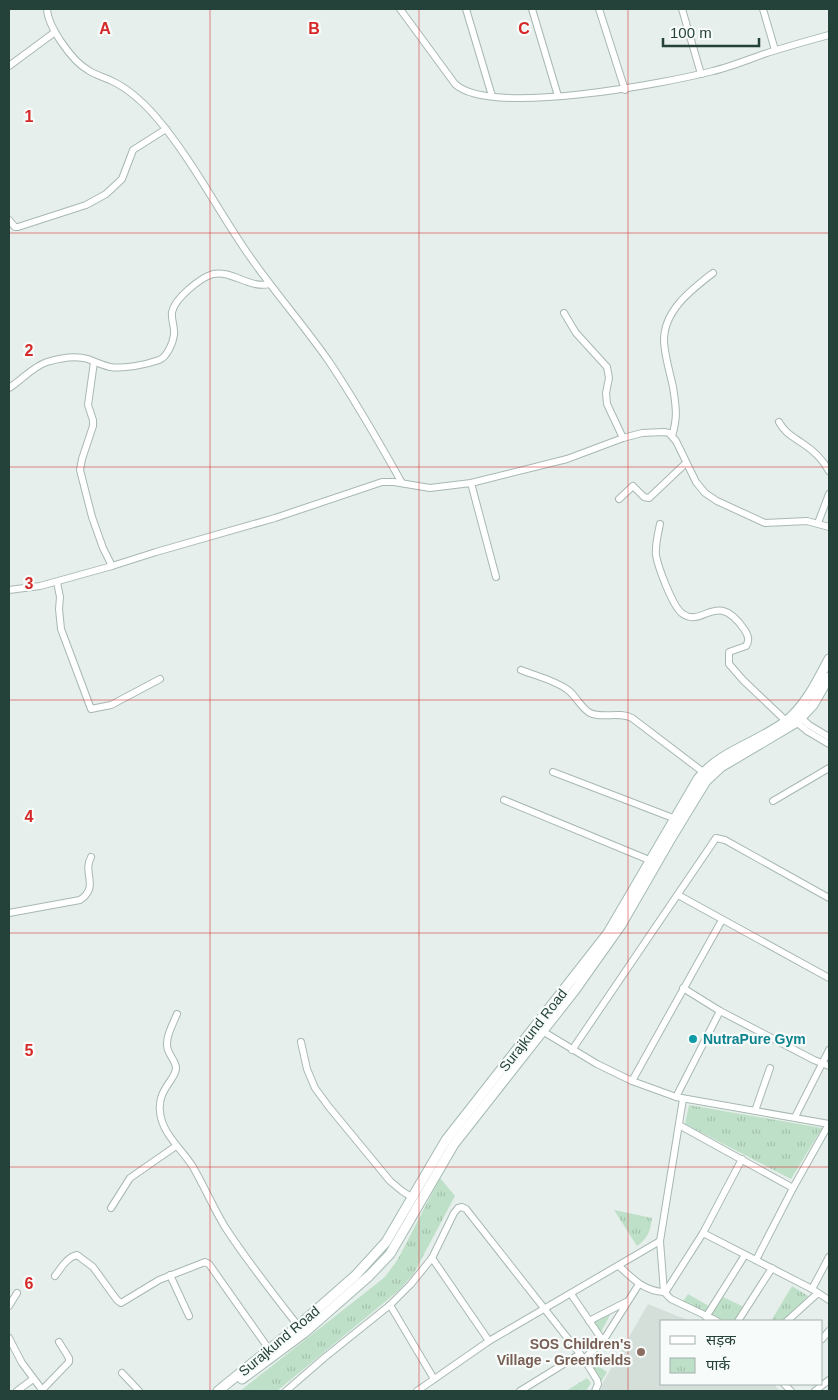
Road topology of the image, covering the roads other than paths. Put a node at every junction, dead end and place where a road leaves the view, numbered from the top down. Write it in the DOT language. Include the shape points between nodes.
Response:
graph roads {
  1 [pos="47,9"];
  2 [pos="400,9"];
  3 [pos="466,9"];
  4 [pos="532,9"];
  5 [pos="600,9"];
  6 [pos="682,9"];
  7 [pos="763,9"];
  8 [pos="55,32"];
  9 [pos="829,35"];
  10 [pos="775,50"];
  11 [pos="9,66"];
  12 [pos="701,74"];
  13 [pos="625,90"];
  14 [pos="492,96"];
  15 [pos="558,96"];
  16 [pos="166,129"];
  17 [pos="9,220"];
  18 [pos="713,273"];
  19 [pos="269,284"];
  20 [pos="564,313"];
  21 [pos="94,362"];
  22 [pos="9,388"];
  23 [pos="779,422"];
  24 [pos="672,436"];
  25 [pos="624,438"];
  26 [pos="686,463"];
  27 [pos="829,471"];
  28 [pos="402,483"];
  29 [pos="471,484"];
  30 [pos="829,494"];
  31 [pos="619,499"];
  32 [pos="818,523"];
  33 [pos="660,524"];
  34 [pos="829,526"];
  35 [pos="112,566"];
  36 [pos="496,577"];
  37 [pos="57,582"];
  38 [pos="9,590"];
  39 [pos="829,658"];
  40 [pos="521,670"];
  41 [pos="829,677"];
  42 [pos="160,679"];
  43 [pos="794,718"];
  44 [pos="829,737"];
  45 [pos="829,744"];
  46 [pos="829,768"];
  47 [pos="554,772"];
  48 [pos="703,772"];
  49 [pos="504,800"];
  50 [pos="773,801"];
  51 [pos="673,818"];
  52 [pos="91,857"];
  53 [pos="654,862"];
  54 [pos="678,895"];
  55 [pos="829,898"];
  56 [pos="9,913"];
  57 [pos="722,920"];
  58 [pos="829,978"];
  59 [pos="683,988"];
  60 [pos="720,1011"];
  61 [pos="177,1014"];
  62 [pos="539,1029"];
  63 [pos="301,1042"];
  64 [pos="572,1050"];
  65 [pos="829,1050"];
  66 [pos="822,1063"];
  67 [pos="829,1066"];
  68 [pos="770,1068"];
  69 [pos="632,1081"];
  70 [pos="679,1098"];
  71 [pos="755,1111"];
  72 [pos="795,1117"];
  73 [pos="829,1124"];
  74 [pos="680,1125"];
  75 [pos="176,1146"];
  76 [pos="742,1160"];
  77 [pos="793,1188"];
  78 [pos="413,1198"];
  79 [pos="111,1208"];
  80 [pos="703,1233"];
  81 [pos="660,1241"];
  82 [pos="745,1255"];
  83 [pos="829,1257"];
  84 [pos="432,1258"];
  85 [pos="756,1260"];
  86 [pos="619,1266"];
  87 [pos="772,1268"];
  88 [pos="170,1275"];
  89 [pos="55,1276"];
  90 [pos="639,1284"];
  91 [pos="815,1291"];
  92 [pos="664,1292"];
  93 [pos="17,1293"];
  94 [pos="571,1294"];
  95 [pos="829,1300"];
  96 [pos="627,1301"];
  97 [pos="390,1305"];
  98 [pos="9,1306"];
  99 [pos="544,1309"];
  100 [pos="189,1316"];
  101 [pos="706,1317"];
  102 [pos="714,1320"];
  103 [pos="739,1320"];
  104 [pos="788,1320"];
  105 [pos="589,1321"];
  106 [pos="301,1329"];
  107 [pos="9,1338"];
  108 [pos="603,1341"];
  109 [pos="59,1342"];
  110 [pos="489,1342"];
  111 [pos="272,1352"];
  112 [pos="582,1357"];
  113 [pos="122,1373"];
  114 [pos="434,1379"];
  115 [pos="33,1380"];
  116 [pos="17,1391"];
  117 [pos="42,1391"];
  118 [pos="139,1391"];
  119 [pos="218,1391"];
  120 [pos="227,1391"];
  121 [pos="286,1391"];
  122 [pos="417,1391"];
  123 [pos="520,1391"];
  124 [pos="595,1391"];
  1 -- 8 [label="street"];
  2 -- 14 [label="street" via="455,84 465,91"];
  3 -- 14 [label="street"];
  4 -- 15 [label="street"];
  5 -- 13 [label="street"];
  6 -- 12 [label="street"];
  7 -- 10 [label="street"];
  8 -- 11 [label="street"];
  8 -- 16 [label="street" via="79,63 134,95"];
  9 -- 10 [label="street"];
  10 -- 12 [label="street"];
  12 -- 13 [label="street"];
  13 -- 15 [label="street"];
  14 -- 15 [label="street"];
  16 -- 17 [label="street" via="134,148 122,179 103,196 86,205 17,228"];
  16 -- 19 [label="street"];
  18 -- 24 [label="street" via="687,294 672,313 666,328 665,349 676,410"];
  19 -- 21 [label="street" via="258,285 220,274 210,275 190,288 175,306 172,319 174,336 163,358 124,367"];
  19 -- 28 [label="street" via="328,362"];
  20 -- 25 [label="street" via="576,334 607,367 607,404"];
  21 -- 22 [label="street" via="70,358 46,363"];
  21 -- 35 [label="street" via="88,405 94,423 80,470 92,518"];
  23 -- 27 [label="street" via="787,434 815,453"];
  24 -- 25 [label="street" via="664,432 650,432"];
  24 -- 26 [label="street"];
  25 -- 29 [label="street" via="567,459"];
  26 -- 31 [label="street" via="649,498 633,486"];
  26 -- 32 [label="street" via="705,493 737,512 765,523"];
  28 -- 29 [label="street" via="430,488"];
  28 -- 35 [label="street" via="382,482 275,518"];
  29 -- 36 [label="street"];
  30 -- 32 [label="street"];
  32 -- 34 [label="street"];
  33 -- 43 [label="street" via="657,560 678,609 688,616 719,610 733,616 747,633 748,640 746,646 729,652 728,664 742,680"];
  35 -- 37 [label="street"];
  37 -- 38 [label="street"];
  37 -- 42 [label="street" via="61,630 91,709 111,705"];
  39 -- 43 [label="main road, Surajkund Road"];
  40 -- 48 [label="street" via="563,687 589,712 622,714 632,718"];
  41 -- 43 [label="main road, Surajkund Road" via="813,705"];
  43 -- 44 [label="street"];
  43 -- 45 [label="street" via="806,731"];
  43 -- 48 [label="main road, Surajkund Road" via="718,760"];
  43 -- 53 [label="main road, Surajkund Road" via="710,777"];
  46 -- 50 [label="street"];
  47 -- 51 [label="street"];
  48 -- 51 [label="main road, Surajkund Road"];
  49 -- 53 [label="street"];
  51 -- 53 [label="main road, Surajkund Road"];
  52 -- 56 [label="street" via="88,866 90,888 86,896 80,900"];
  53 -- 62 [label="main road, Surajkund Road"];
  54 -- 55 [label="street" via="718,838"];
  54 -- 57 [label="street"];
  54 -- 64 [label="street"];
  57 -- 58 [label="street"];
  57 -- 59 [label="street"];
  59 -- 60 [label="street"];
  59 -- 69 [label="street"];
  60 -- 66 [label="street"];
  60 -- 70 [label="street"];
  61 -- 75 [label="street" via="167,1046 175,1071 160,1103 162,1122"];
  62 -- 64 [label="street"];
  62 -- 78 [label="main road, Surajkund Road" via="446,1140"];
  62 -- 106 [label="main road, Surajkund Road" via="454,1144 390,1254 369,1276"];
  63 -- 78 [label="street" via="313,1084 329,1107 390,1181"];
  64 -- 69 [label="street"];
  65 -- 66 [label="street"];
  66 -- 67 [label="street"];
  66 -- 72 [label="street"];
  68 -- 71 [label="street"];
  69 -- 70 [label="street"];
  70 -- 71 [label="street"];
  70 -- 74 [label="street"];
  71 -- 72 [label="street"];
  72 -- 73 [label="street"];
  73 -- 77 [label="street"];
  74 -- 76 [label="street"];
  74 -- 81 [label="street"];
  75 -- 79 [label="street" via="130,1178"];
  75 -- 106 [label="street" via="192,1166 230,1234"];
  76 -- 77 [label="street"];
  76 -- 80 [label="street"];
  77 -- 85 [label="street"];
  78 -- 106 [label="main road, Surajkund Road" via="374,1257"];
  80 -- 82 [label="street"];
  80 -- 92 [label="street"];
  81 -- 86 [label="street"];
  81 -- 92 [label="street"];
  82 -- 85 [label="street"];
  82 -- 101 [label="street"];
  83 -- 91 [label="street"];
  84 -- 97 [label="street"];
  84 -- 99 [label="street" via="454,1213 460,1207 464,1208"];
  84 -- 110 [label="street"];
  85 -- 87 [label="street"];
  86 -- 90 [label="street"];
  86 -- 94 [label="street"];
  87 -- 91 [label="street"];
  87 -- 103 [label="street"];
  88 -- 89 [label="street" via="121,1303 93,1267 76,1255"];
  88 -- 100 [label="street"];
  88 -- 111 [label="street" via="202,1262 208,1263"];
  90 -- 92 [label="street"];
  90 -- 96 [label="street"];
  91 -- 95 [label="street"];
  91 -- 104 [label="street"];
  92 -- 101 [label="street" via="670,1299"];
  93 -- 98 [label="street"];
  94 -- 99 [label="street"];
  94 -- 105 [label="street"];
  96 -- 105 [label="street"];
  96 -- 108 [label="street"];
  97 -- 114 [label="street"];
  97 -- 121 [label="street"];
  99 -- 110 [label="street"];
  99 -- 112 [label="street"];
  101 -- 102 [label="street"];
  105 -- 108 [label="street"];
  106 -- 111 [label="main road, Surajkund Road"];
  107 -- 115 [label="street"];
  108 -- 112 [label="street"];
  109 -- 117 [label="street" via="69,1362"];
  110 -- 114 [label="street"];
  111 -- 119 [label="main road, Surajkund Road"];
  111 -- 120 [label="main road, Surajkund Road"];
  112 -- 123 [label="street"];
  112 -- 124 [label="street" via="597,1380"];
  113 -- 118 [label="street"];
  114 -- 122 [label="street"];
  115 -- 116 [label="street"];
  115 -- 117 [label="street"];
}
